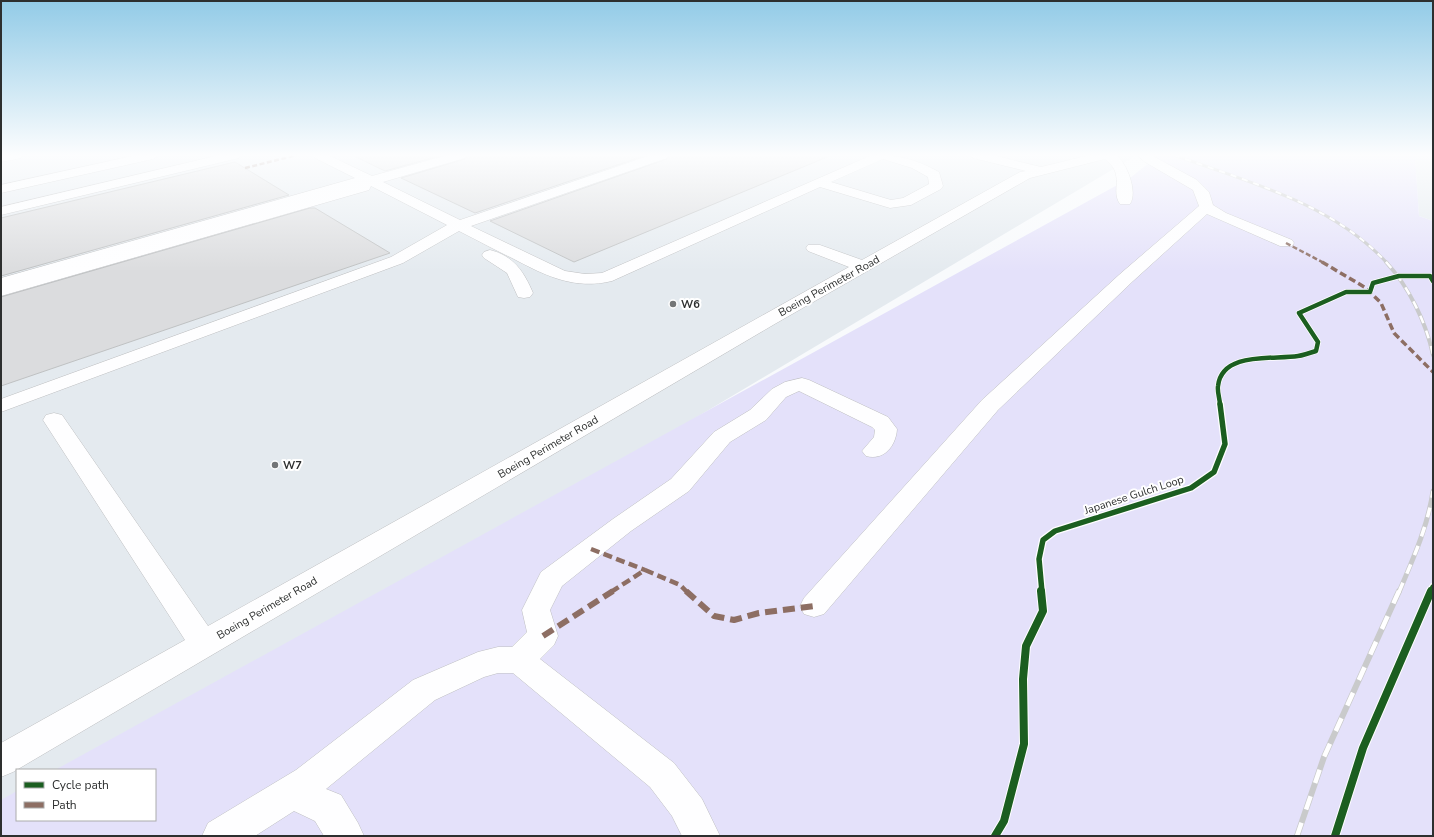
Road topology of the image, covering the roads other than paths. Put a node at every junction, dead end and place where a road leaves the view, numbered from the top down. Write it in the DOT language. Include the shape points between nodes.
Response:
graph roads {
  1 [pos="72,194"];
  2 [pos="313,194"];
  3 [pos="339,194"];
  4 [pos="388,194"];
  5 [pos="552,194"];
  6 [pos="793,194"];
  7 [pos="856,194"];
  8 [pos="921,194"];
  9 [pos="992,194"];
  10 [pos="1124,194"];
  11 [pos="1203,194"];
  12 [pos="1125,200"];
  13 [pos="1206,207"];
  14 [pos="1,211"];
  15 [pos="453,229"];
  16 [pos="1286,243"];
  17 [pos="814,248"];
  18 [pos="864,267"];
  19 [pos="1,283"];
  20 [pos="1,291"];
  21 [pos="524,293"];
  22 [pos="1,406"];
  23 [pos="54,420"];
  24 [pos="874,450"];
  25 [pos="814,606"];
  26 [pos="204,644"];
  27 [pos="519,660"];
  28 [pos="1,761"];
  29 [pos="292,792"];
  30 [pos="221,836"];
  31 [pos="345,836"];
  32 [pos="701,836"];
  1 -- 14 [label="lane"];
  2 -- 19 [label="lane"];
  3 -- 20 [label="lane"];
  4 -- 15 [label="lane"];
  5 -- 15 [label="lane"];
  6 -- 15 [label="lane" via="606,277 592,280 561,276"];
  7 -- 8 [label="lane" via="890,204 906,202"];
  9 -- 18 [label="lane, Boeing Perimeter Road"];
  10 -- 12 [label="lane"];
  11 -- 13 [label="lane"];
  13 -- 16 [label="lane" via="1221,216"];
  13 -- 25 [label="lane" via="990,405"];
  15 -- 21 [label="lane" via="510,264"];
  15 -- 22 [label="lane" via="397,260"];
  17 -- 18 [label="lane"];
  18 -- 26 [label="lane, Boeing Perimeter Road"];
  23 -- 26 [label="lane"];
  24 -- 27 [label="lane" via="885,438 886,429 880,422 802,384 779,393 758,414 722,437 680,485 551,579 536,610 543,636"];
  26 -- 28 [label="lane, Boeing Perimeter Road"];
  27 -- 29 [label="lane" via="498,660 478,664 424,690"];
  27 -- 32 [label="lane" via="662,775 680,797 698,826"];
  29 -- 30 [label="lane"];
  29 -- 31 [label="lane" via="328,808"];
}
